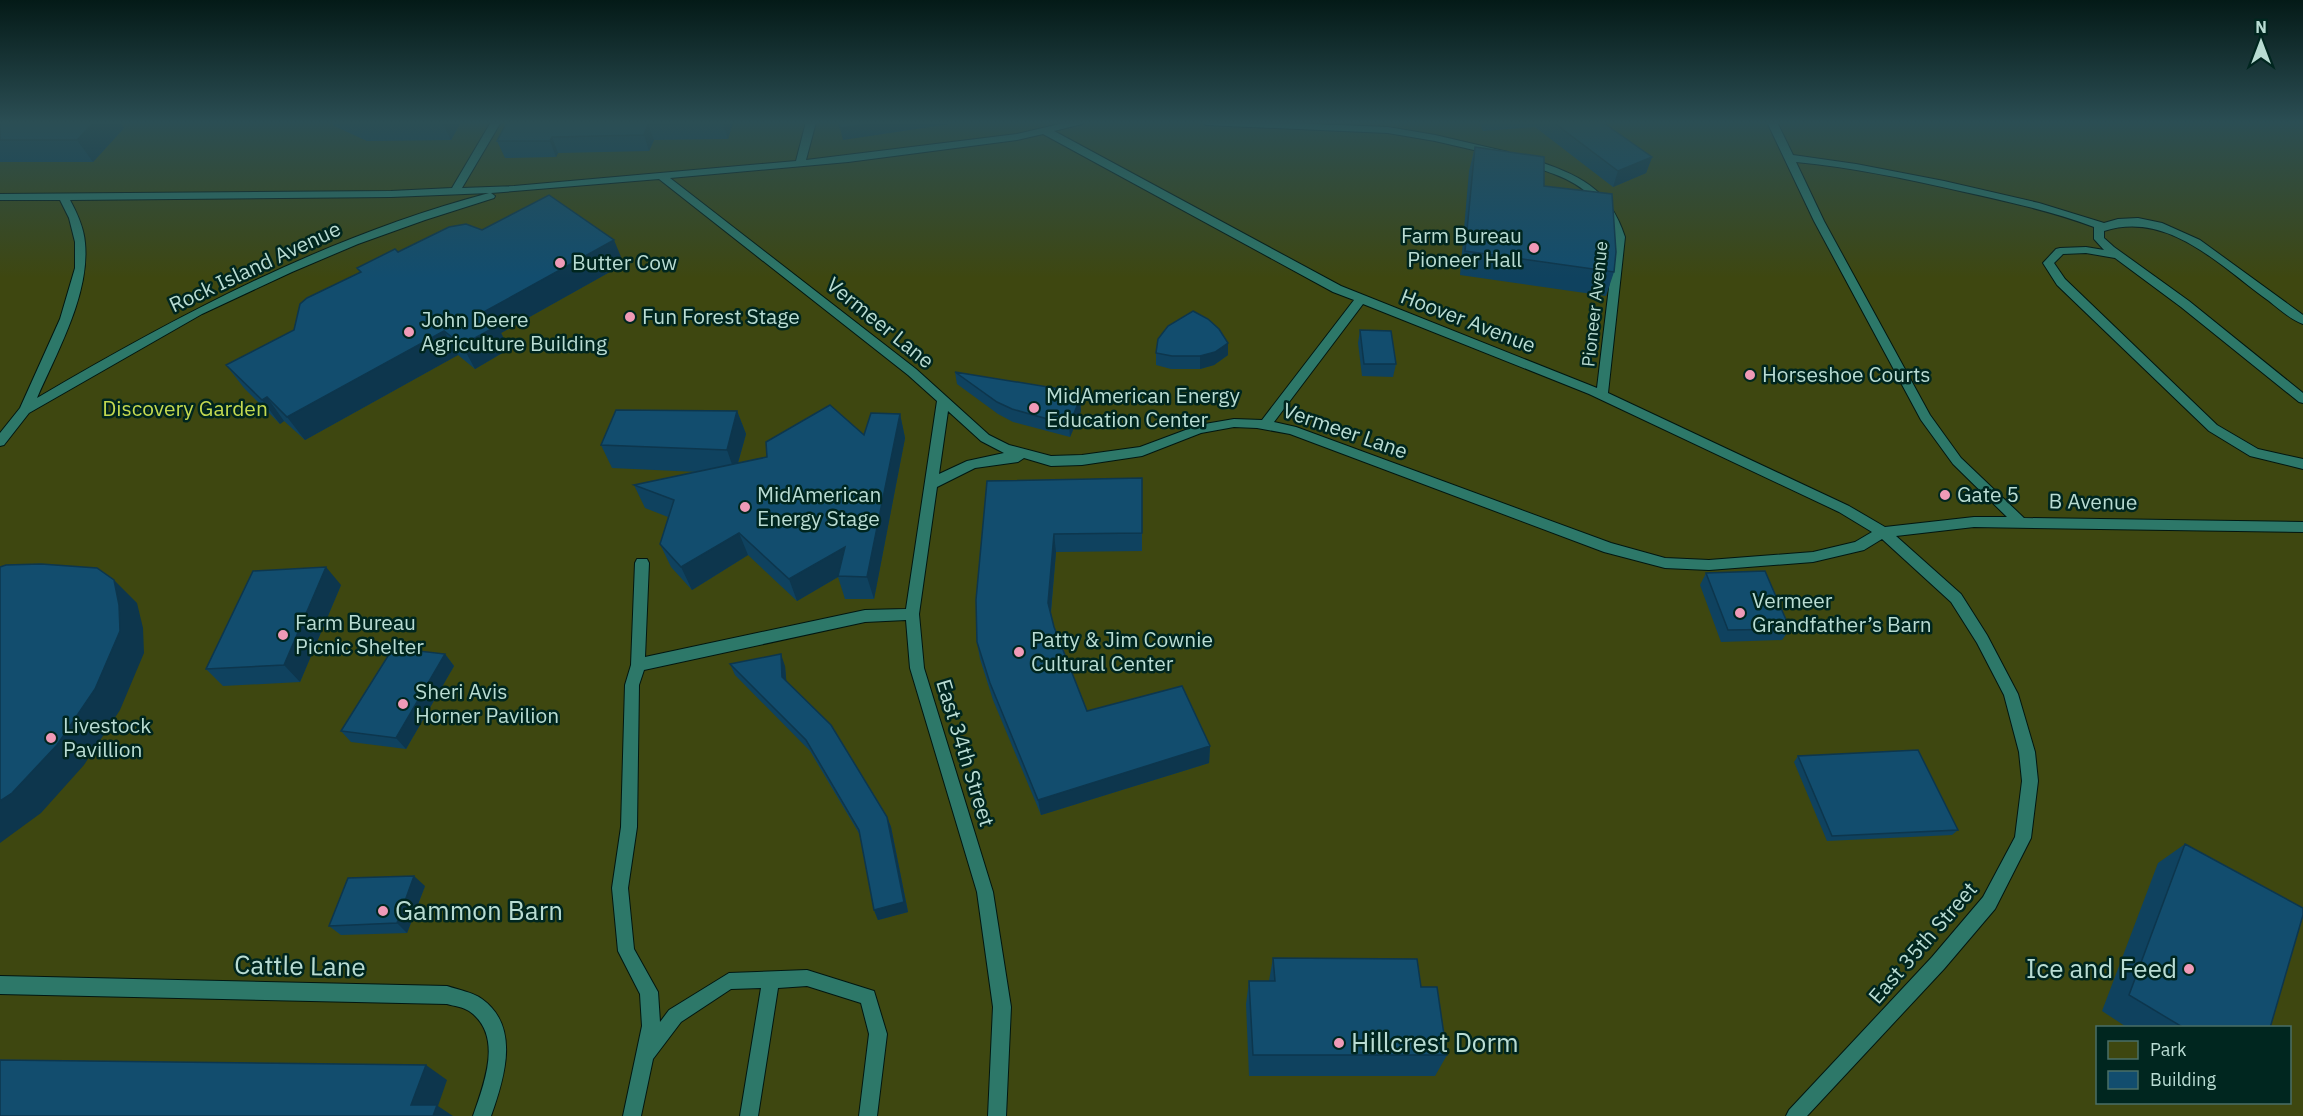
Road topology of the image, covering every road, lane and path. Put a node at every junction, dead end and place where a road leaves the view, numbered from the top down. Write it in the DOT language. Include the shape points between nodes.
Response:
graph roads {
  1 [pos="465,174"];
  2 [pos="682,174"];
  3 [pos="1125,174"];
  4 [pos="1561,174"];
  5 [pos="1796,174"];
  6 [pos="1896,174"];
  7 [pos="661,176"];
  8 [pos="514,189"];
  9 [pos="455,192"];
  10 [pos="0,196"];
  11 [pos="63,196"];
  12 [pos="2104,226"];
  13 [pos="2119,256"];
  14 [pos="1361,299"];
  15 [pos="2303,321"];
  16 [pos="1602,395"];
  17 [pos="2303,399"];
  18 [pos="943,400"];
  19 [pos="25,410"];
  20 [pos="1265,425"];
  21 [pos="0,442"];
  22 [pos="1035,457"];
  23 [pos="2303,464"];
  24 [pos="930,485"];
  25 [pos="2020,522"];
  26 [pos="2303,527"];
  27 [pos="1883,532"];
  28 [pos="642,562"];
  29 [pos="912,614"];
  30 [pos="638,665"];
  31 [pos="771,980"];
  32 [pos="0,985"];
  33 [pos="645,1056"];
  34 [pos="482,1116"];
  35 [pos="632,1116"];
  36 [pos="749,1116"];
  37 [pos="868,1116"];
  38 [pos="997,1116"];
  39 [pos="1795,1116"];
  1 -- 9 [label="lane"];
  2 -- 7 [label="lane"];
  3 -- 14 [label="lane, Hoover Avenue"];
  4 -- 16 [label="lane, Pioneer Avenue" via="1601,198 1615,217 1620,237"];
  5 -- 25 [label="lane" via="1925,417 1958,461"];
  6 -- 12 [label="lane" via="2069,212"];
  7 -- 8 [label="lane"];
  7 -- 18 [label="lane, Vermeer Lane"];
  8 -- 9 [label="lane"];
  8 -- 19 [label="lane, Rock Island Avenue" via="396,226 305,262 222,300"];
  9 -- 11 [label="lane"];
  10 -- 11 [label="lane"];
  11 -- 19 [label="lane, Rock Island Avenue" via="74,218 80,268 66,319"];
  12 -- 13 [label="lane" via="2098,230 2099,239"];
  12 -- 15 [label="lane" via="2124,221 2166,227 2201,244"];
  13 -- 17 [label="lane"];
  13 -- 23 [label="lane" via="2086,250 2060,252 2048,263 2061,282 2213,428 2254,453"];
  14 -- 16 [label="lane, Hoover Avenue"];
  14 -- 20 [label="lane"];
  16 -- 27 [label="lane, Hoover Avenue" via="1844,509"];
  18 -- 22 [label="lane, Vermeer Lane" via="985,438 1005,450"];
  18 -- 24 [label="lane, East 34th Street"];
  19 -- 21 [label="lane, Rock Island Avenue"];
  20 -- 22 [label="lane, Vermeer Lane" via="1234,423 1199,429 1142,451 1092,458 1051,461"];
  20 -- 27 [label="lane, Vermeer Lane" via="1292,430 1609,548 1665,562 1709,565 1813,557 1859,546"];
  22 -- 24 [label="lane" via="991,458 956,468"];
  24 -- 29 [label="lane, East 34th Street"];
  25 -- 26 [label="lane, B Avenue"];
  25 -- 27 [label="lane, B Avenue" via="1974,522"];
  27 -- 39 [label="lane, East 35th Street" via="1956,598 2011,694 2028,752 2030,781 2023,838 1989,903"];
  28 -- 30 [label="lane"];
  29 -- 30 [label="lane" via="865,616"];
  29 -- 38 [label="lane, East 34th Street" via="917,668 985,892 1002,1007"];
  30 -- 33 [label="lane" via="632,685 629,827 621,888 626,951 649,992 651,1026"];
  31 -- 33 [label="lane" via="729,981 675,1016"];
  31 -- 36 [label="lane"];
  31 -- 37 [label="lane" via="807,978 868,997 878,1034"];
  32 -- 34 [label="lane, Cattle Lane" via="447,995 476,1005 491,1020 499,1050"];
  33 -- 35 [label="lane"];
}
